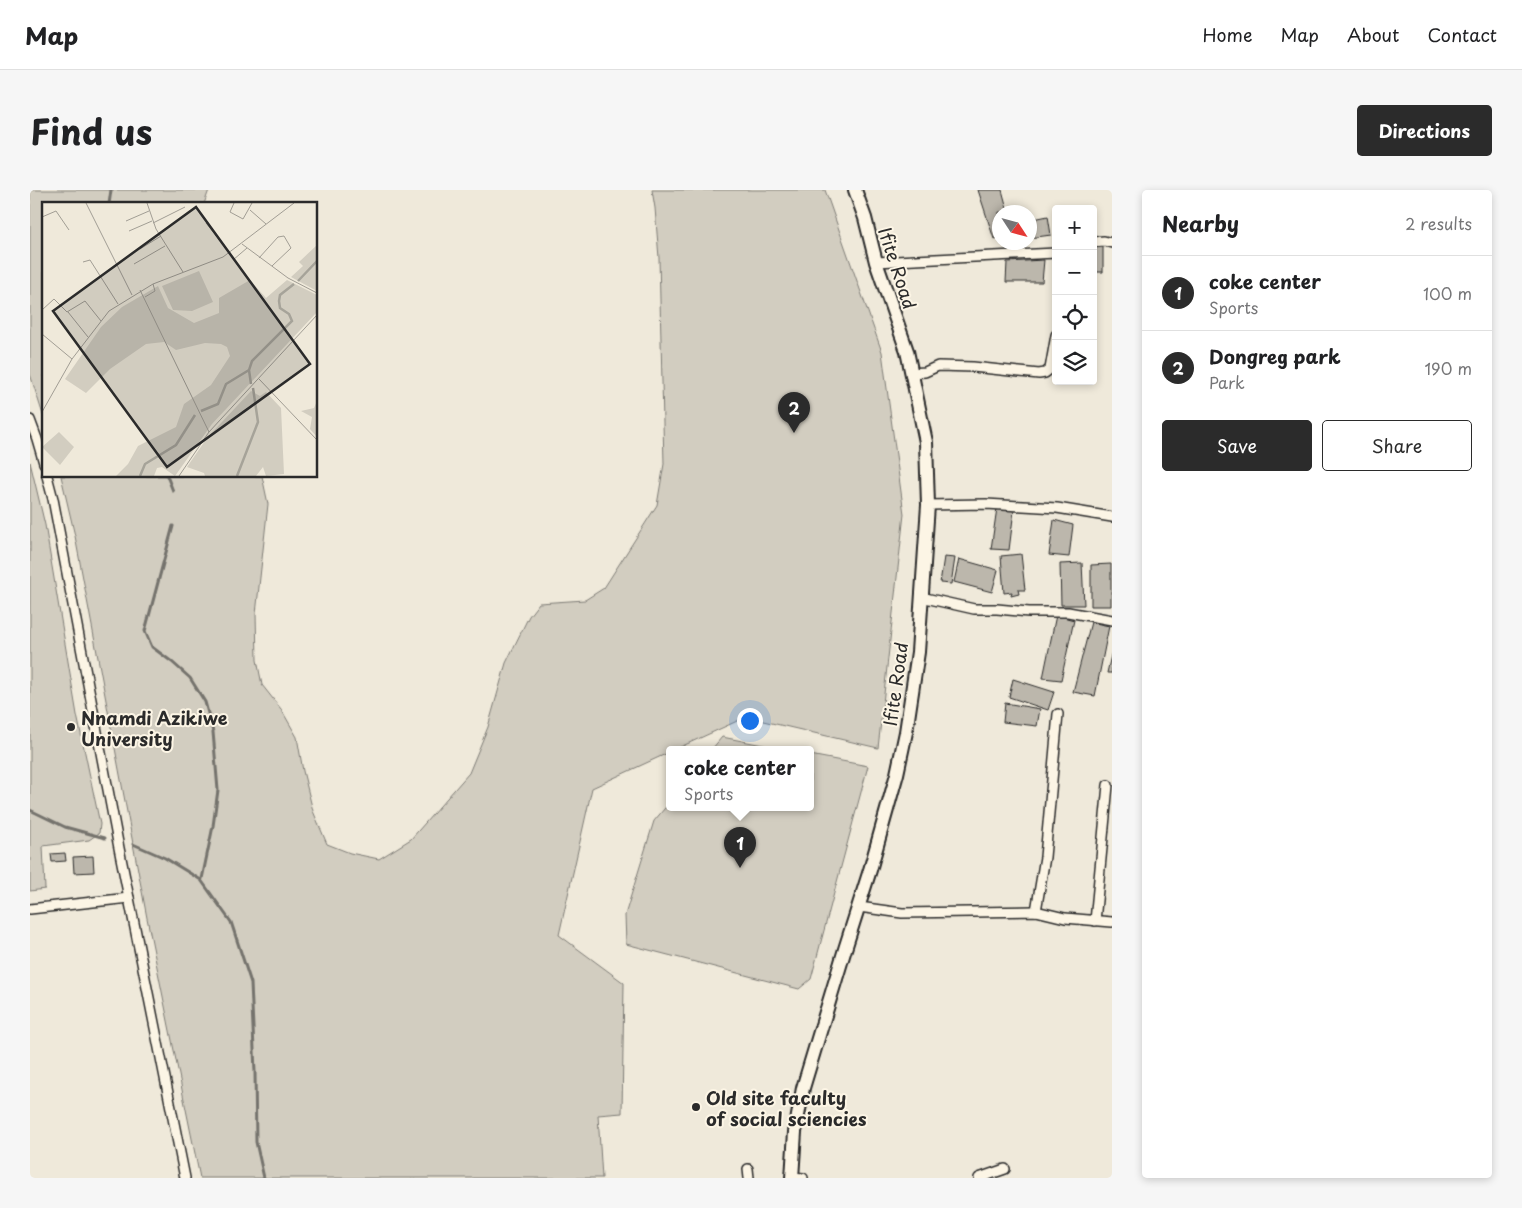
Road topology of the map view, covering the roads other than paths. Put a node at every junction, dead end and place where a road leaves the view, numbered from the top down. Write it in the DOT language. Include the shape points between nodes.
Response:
graph roads {
  1 [pos="855,190"];
  2 [pos="1097,242"];
  3 [pos="1112,243"];
  4 [pos="1052,253"];
  5 [pos="876,262"];
  6 [pos="1055,340"];
  7 [pos="912,373"];
  8 [pos="30,420"];
  9 [pos="42,456"];
  10 [pos="48,478"];
  11 [pos="928,505"];
  12 [pos="1112,517"];
  13 [pos="921,597"];
  14 [pos="1112,620"];
  15 [pos="1058,714"];
  16 [pos="1108,785"];
  17 [pos="128,898"];
  18 [pos="859,907"];
  19 [pos="30,909"];
  20 [pos="1036,911"];
  21 [pos="1095,921"];
  22 [pos="1112,922"];
  23 [pos="1005,1169"];
  24 [pos="185,1178"];
  25 [pos="792,1178"];
  26 [pos="803,1178"];
  27 [pos="979,1178"];
  1 -- 5 [label="street, Ifite Road"];
  2 -- 3 [label="street"];
  4 -- 5 [label="street"];
  5 -- 7 [label="street, Ifite Road"];
  6 -- 7 [label="street" via="1050,369 1045,374 938,366"];
  7 -- 11 [label="street, Ifite Road" via="926,442"];
  8 -- 9 [label="street"];
  10 -- 17 [label="street"];
  11 -- 12 [label="street" via="1057,508"];
  11 -- 13 [label="street, Ifite Road"];
  13 -- 14 [label="street" via="974,609 1068,612"];
  13 -- 18 [label="street, Ifite Road" via="918,652 906,732"];
  15 -- 20 [label="street" via="1045,856"];
  16 -- 21 [label="street"];
  17 -- 19 [label="street"];
  17 -- 24 [label="street"];
  18 -- 20 [label="street" via="902,913"];
  18 -- 25 [label="street, Ifite Road" via="803,1088 795,1132"];
  20 -- 21 [label="street"];
  21 -- 22 [label="street"];
  23 -- 27 [label="street"];
  25 -- 26 [label="street"];
}
